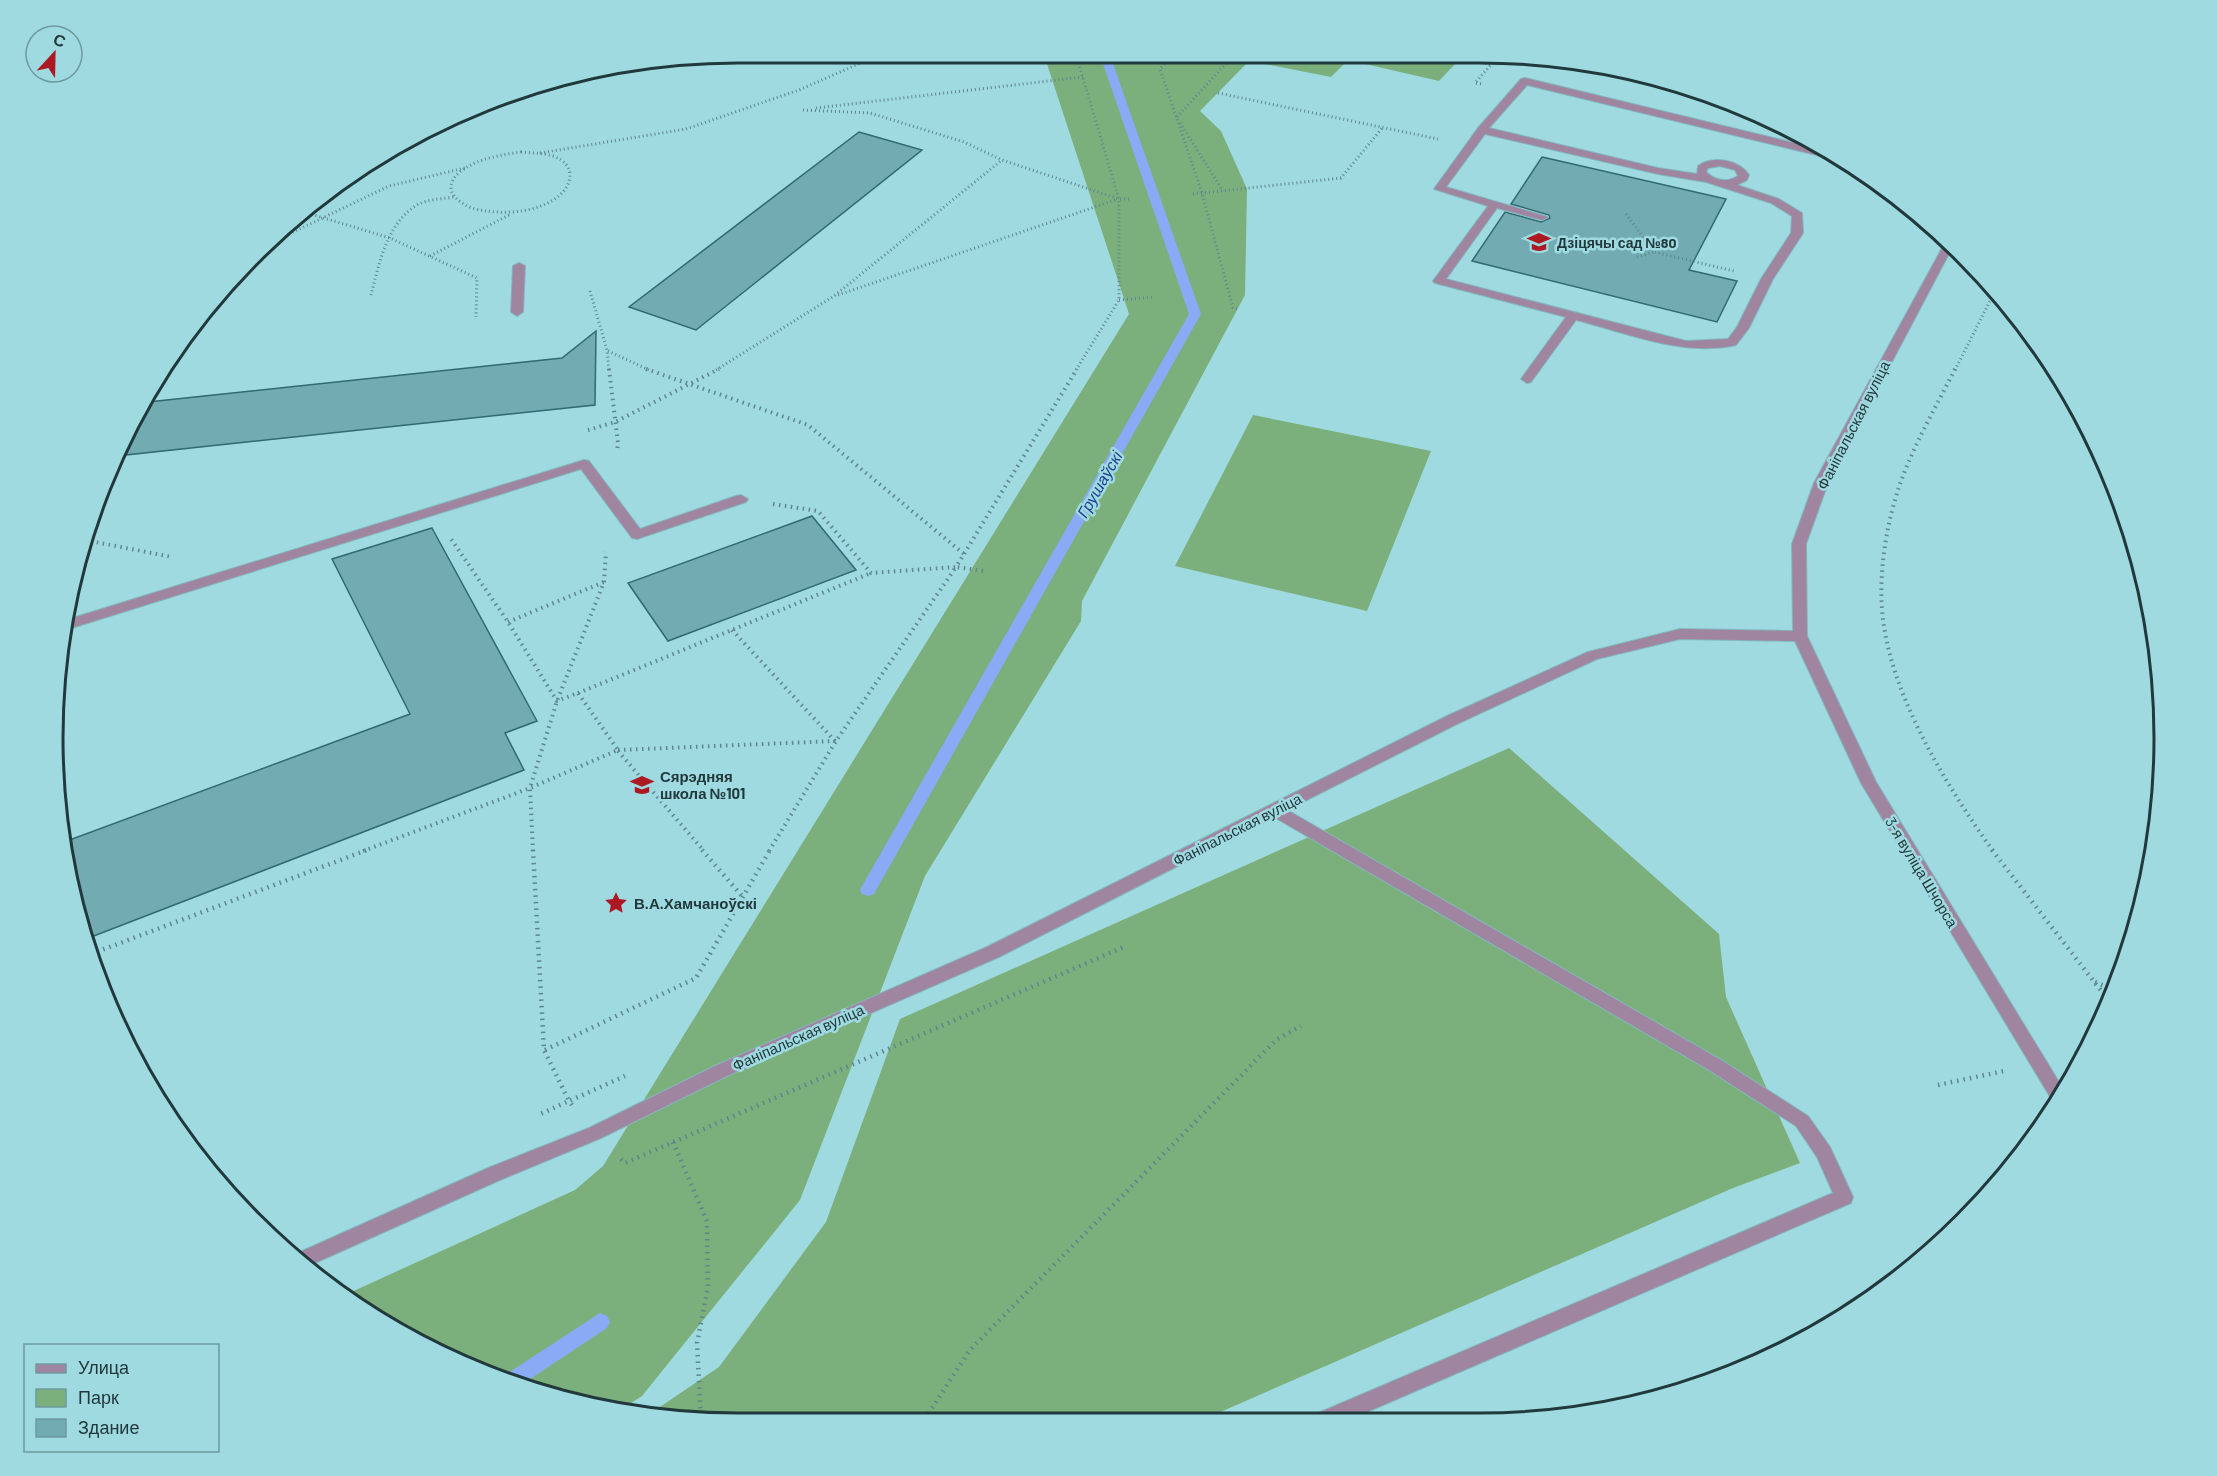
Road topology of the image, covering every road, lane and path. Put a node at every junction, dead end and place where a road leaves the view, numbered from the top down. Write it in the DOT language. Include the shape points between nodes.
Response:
graph roads {
  1 [pos="861,63"];
  2 [pos="1079,63"];
  3 [pos="1165,63"];
  4 [pos="1224,63"];
  5 [pos="1083,77"];
  6 [pos="1218,93"];
  7 [pos="1177,117"];
  8 [pos="1383,127"];
  9 [pos="1482,130"];
  10 [pos="1471,146"];
  11 [pos="1810,149"];
  12 [pos="540,153"];
  13 [pos="1002,160"];
  14 [pos="1703,166"];
  15 [pos="466,168"];
  16 [pos="1658,171"];
  17 [pos="1744,175"];
  18 [pos="1707,179"];
  19 [pos="1720,183"];
  20 [pos="1223,191"];
  21 [pos="1202,193"];
  22 [pos="1193,194"];
  23 [pos="453,197"];
  24 [pos="1119,199"];
  25 [pos="1131,199"];
  26 [pos="1775,201"];
  27 [pos="1495,204"];
  28 [pos="514,212"];
  29 [pos="1626,214"];
  30 [pos="312,215"];
  31 [pos="1542,217"];
  32 [pos="324,219"];
  33 [pos="289,235"];
  34 [pos="390,238"];
  35 [pos="1945,250"];
  36 [pos="1654,252"];
  37 [pos="429,256"];
  38 [pos="1637,257"];
  39 [pos="519,266"];
  40 [pos="1767,279"];
  41 [pos="590,291"];
  42 [pos="371,295"];
  43 [pos="834,296"];
  44 [pos="1154,297"];
  45 [pos="1991,299"];
  46 [pos="1119,300"];
  47 [pos="1233,308"];
  48 [pos="517,312"];
  49 [pos="1573,316"];
  50 [pos="476,317"];
  51 [pos="608,350"];
  52 [pos="1527,380"];
  53 [pos="687,385"];
  54 [pos="615,422"];
  55 [pos="610,499"];
  56 [pos="741,499"];
  57 [pos="432,512"];
  58 [pos="93,541"];
  59 [pos="964,554"];
  60 [pos="182,558"];
  61 [pos="956,567"];
  62 [pos="985,571"];
  63 [pos="871,573"];
  64 [pos="604,582"];
  65 [pos="508,622"];
  66 [pos="73,623"];
  67 [pos="732,630"];
  68 [pos="1800,636"];
  69 [pos="578,693"];
  70 [pos="557,701"];
  71 [pos="836,741"];
  72 [pos="618,750"];
  73 [pos="530,788"];
  74 [pos="1274,810"];
  75 [pos="742,897"];
  76 [pos="1126,946"];
  77 [pos="98,951"];
  78 [pos="2094,982"];
  79 [pos="2106,987"];
  80 [pos="2104,994"];
  81 [pos="1301,1026"];
  82 [pos="544,1050"];
  83 [pos="2055,1090"];
  84 [pos="537,1116"];
  85 [pos="673,1142"];
  86 [pos="626,1163"];
  87 [pos="307,1257"];
  88 [pos="701,1412"];
  89 [pos="929,1413"];
  90 [pos="1342,1413"];
  1 -- 12 [label="path" via="799,90 686,129"];
  2 -- 5 [label="path"];
  3 -- 7 [label="path" via="1160,69"];
  4 -- 7 [label="path"];
  5 -- 13 [label="path" via="803,110 870,113 964,142"];
  5 -- 24 [label="path"];
  6 -- 8 [label="path"];
  7 -- 20 [label="path"];
  7 -- 21 [label="path"];
  8 -- 10 [label="path"];
  8 -- 20 [label="path" via="1341,178"];
  9 -- 10 [label="street"];
  9 -- 11 [label="street" via="1525,81"];
  9 -- 16 [label="street"];
  10 -- 27 [label="street" via="1439,189"];
  12 -- 15 [label="path" via="500,154"];
  12 -- 28 [label="path" via="568,164 573,173 572,183 551,201"];
  13 -- 24 [label="path"];
  13 -- 43 [label="path"];
  14 -- 16 [label="street" via="1691,171"];
  14 -- 17 [label="street" via="1727,164"];
  14 -- 18 [label="street" via="1701,172"];
  15 -- 23 [label="path" via="455,177"];
  15 -- 32 [label="path" via="389,186"];
  16 -- 18 [label="street"];
  17 -- 19 [label="street" via="1734,183"];
  17 -- 26 [label="street" via="1748,183"];
  18 -- 19 [label="street"];
  19 -- 26 [label="street"];
  20 -- 21 [label="path"];
  21 -- 22 [label="path"];
  21 -- 47 [label="path"];
  23 -- 28 [label="path" via="477,210"];
  23 -- 34 [label="path" via="418,204 403,217"];
  24 -- 25 [label="path"];
  24 -- 43 [label="path"];
  24 -- 46 [label="path"];
  26 -- 40 [label="street" via="1798,216 1797,233"];
  27 -- 31 [label="street"];
  27 -- 49 [label="street" via="1439,281"];
  28 -- 37 [label="path"];
  29 -- 36 [label="path"];
  30 -- 32 [label="path"];
  32 -- 33 [label="path"];
  32 -- 34 [label="path"];
  34 -- 37 [label="path"];
  34 -- 42 [label="path"];
  35 -- 68 [label="street, Фаніпальская вуліца" via="1821,483 1799,544"];
  36 -- 38 [label="path"];
  36 -- 40 [label="path"];
  37 -- 50 [label="path" via="477,278"];
  39 -- 48 [label="street"];
  40 -- 49 [label="street" via="1732,342 1686,345"];
  41 -- 51 [label="path"];
  43 -- 53 [label="path"];
  44 -- 46 [label="path"];
  45 -- 78 [label="path" via="1904,470 1891,515 1881,591 1884,626 1905,703 1957,797 2004,866"];
  46 -- 59 [label="path"];
  49 -- 52 [label="street"];
  51 -- 53 [label="path"];
  51 -- 54 [label="path"];
  53 -- 54 [label="path"];
  53 -- 59 [label="path" via="808,425"];
  54 -- 55 [label="path" via="618,442"];
  55 -- 56 [label="street" via="637,535"];
  55 -- 57 [label="street" via="584,464"];
  55 -- 64 [label="path"];
  56 -- 63 [label="path" via="818,511"];
  57 -- 65 [label="path"];
  57 -- 66 [label="street"];
  58 -- 60 [label="path"];
  59 -- 61 [label="path"];
  61 -- 62 [label="path"];
  61 -- 63 [label="path"];
  61 -- 71 [label="path"];
  63 -- 67 [label="path"];
  64 -- 65 [label="path"];
  64 -- 70 [label="path"];
  65 -- 70 [label="path"];
  67 -- 69 [label="path"];
  67 -- 71 [label="path"];
  68 -- 74 [label="street, Фаніпальская вуліца" via="1680,634 1593,655 1452,720"];
  68 -- 83 [label="street, 3-я вуліца Шчорса" via="1869,783"];
  69 -- 70 [label="path"];
  69 -- 72 [label="path"];
  70 -- 73 [label="path"];
  71 -- 72 [label="path"];
  71 -- 75 [label="path"];
  72 -- 73 [label="path"];
  72 -- 75 [label="path"];
  73 -- 77 [label="path"];
  73 -- 82 [label="path"];
  74 -- 87 [label="street, Фаніпальская вуліца" via="993,952 721,1071 595,1133"];
  74 -- 90 [label="street" via="1715,1065 1802,1122 1824,1152 1844,1197"];
  75 -- 82 [label="path" via="696,978"];
  76 -- 85 [label="path"];
  78 -- 79 [label="path"];
  78 -- 80 [label="path"];
  81 -- 89 [label="path" via="1276,1040 969,1350"];
  82 -- 84 [label="path" via="568,1101"];
  85 -- 86 [label="path"];
  85 -- 88 [label="path" via="707,1221 708,1287 697,1342"];
}
